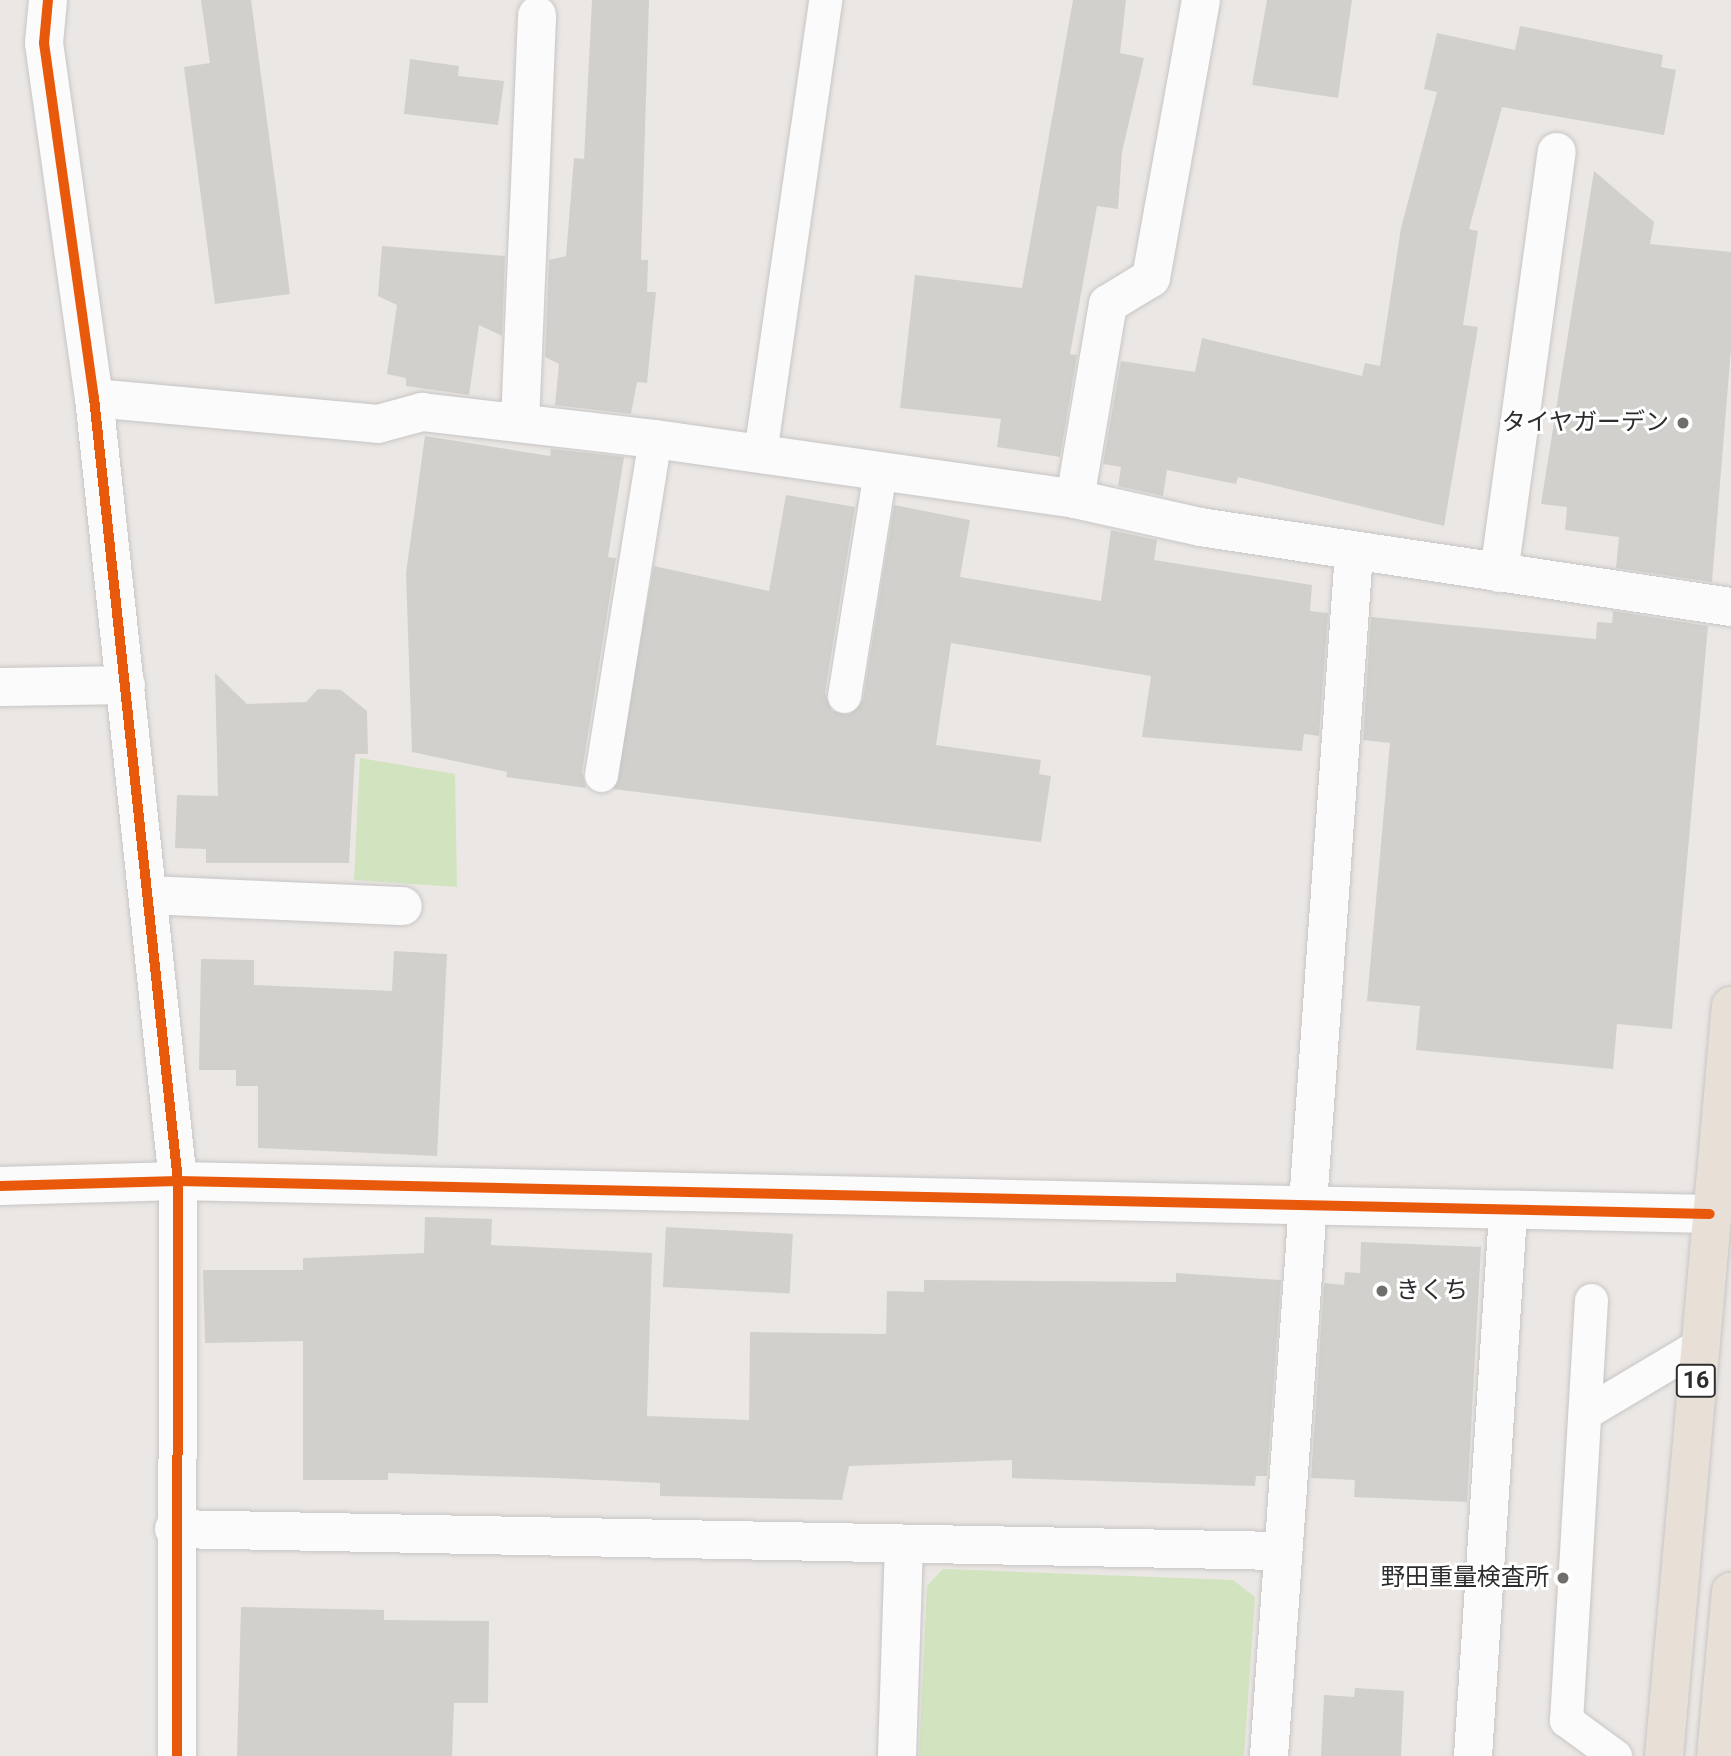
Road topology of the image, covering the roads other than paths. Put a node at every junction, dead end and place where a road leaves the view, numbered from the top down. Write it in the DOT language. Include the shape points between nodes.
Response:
graph roads {
  1 [pos="48,0"];
  2 [pos="825,0"];
  3 [pos="1201,0"];
  4 [pos="537,15"];
  5 [pos="1557,152"];
  6 [pos="94,398"];
  7 [pos="520,423"];
  8 [pos="654,439"];
  9 [pos="760,453"];
  10 [pos="880,471"];
  11 [pos="1075,499"];
  12 [pos="1354,552"];
  13 [pos="1499,573"];
  14 [pos="1731,607"];
  15 [pos="125,685"];
  16 [pos="0,687"];
  17 [pos="844,696"];
  18 [pos="601,775"];
  19 [pos="149,895"];
  20 [pos="403,906"];
  21 [pos="1731,1006"];
  22 [pos="178,1181"];
  23 [pos="0,1186"];
  24 [pos="1308,1210"];
  25 [pos="1508,1213"];
  26 [pos="1710,1214"];
  27 [pos="1591,1300"];
  28 [pos="1699,1345"];
  29 [pos="1585,1413"];
  30 [pos="173,1529"];
  31 [pos="904,1544"];
  32 [pos="1282,1551"];
  33 [pos="1731,1592"];
  34 [pos="177,1756"];
  35 [pos="897,1756"];
  36 [pos="1269,1756"];
  37 [pos="1473,1756"];
  38 [pos="1615,1756"];
  39 [pos="1664,1756"];
  40 [pos="1716,1756"];
  1 -- 6 [label="street" via="44,43"];
  2 -- 9 [label="lane"];
  3 -- 11 [label="street" via="1151,278 1108,304"];
  4 -- 7 [label="street"];
  5 -- 13 [label="street"];
  6 -- 7 [label="street" via="378,424 422,412"];
  6 -- 15 [label="street"];
  7 -- 8 [label="street"];
  8 -- 9 [label="street"];
  8 -- 18 [label="lane"];
  9 -- 10 [label="street"];
  10 -- 11 [label="street"];
  10 -- 17 [label="lane"];
  11 -- 12 [label="street"];
  12 -- 13 [label="street"];
  12 -- 24 [label="street"];
  13 -- 14 [label="street"];
  15 -- 16 [label="street"];
  15 -- 19 [label="street"];
  19 -- 20 [label="street"];
  19 -- 22 [label="street"];
  21 -- 26 [label="highway, 16"];
  22 -- 23 [label="street"];
  22 -- 24 [label="street"];
  22 -- 30 [label="street"];
  24 -- 25 [label="street"];
  24 -- 32 [label="street"];
  25 -- 26 [label="street"];
  25 -- 37 [label="street"];
  26 -- 28 [label="highway, 16"];
  27 -- 29 [label="lane"];
  28 -- 29 [label="lane"];
  28 -- 39 [label="highway, 16"];
  29 -- 38 [label="lane" via="1566,1720"];
  30 -- 31 [label="street"];
  30 -- 34 [label="street"];
  31 -- 32 [label="street"];
  31 -- 35 [label="street"];
  32 -- 36 [label="street"];
  33 -- 40 [label="highway"];
}
